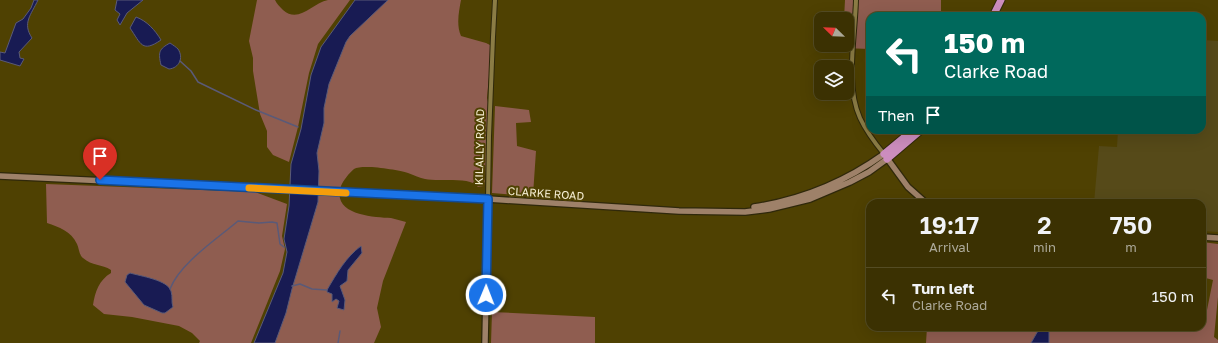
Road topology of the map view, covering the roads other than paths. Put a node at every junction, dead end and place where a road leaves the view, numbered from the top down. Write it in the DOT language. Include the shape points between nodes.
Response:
graph roads {
  1 [pos="496,0"];
  2 [pos="856,0"];
  3 [pos="1001,0"];
  4 [pos="995,12"];
  5 [pos="866,128"];
  6 [pos="870,134"];
  7 [pos="909,134"];
  8 [pos="916,134"];
  9 [pos="885,157"];
  10 [pos="0,176"];
  11 [pos="488,199"];
  12 [pos="921,199"];
  13 [pos="1206,237"];
  14 [pos="1218,238"];
  15 [pos="485,343"];
  1 -- 11 [label="street, KILALLY ROAD" via="492,37"];
  2 -- 5 [label="street" via="852,95"];
  3 -- 4 [label="highway"];
  6 -- 9 [label="street"];
  7 -- 9 [label="highway"];
  8 -- 9 [label="highway"];
  9 -- 11 [label="main road, CLARKE ROAD" via="824,188 788,200 732,211 678,211"];
  9 -- 12 [label="main road"];
  10 -- 11 [label="main road, CLARKE ROAD"];
  11 -- 15 [label="main road, KILALLY ROAD"];
  13 -- 14 [label="main road"];
}
